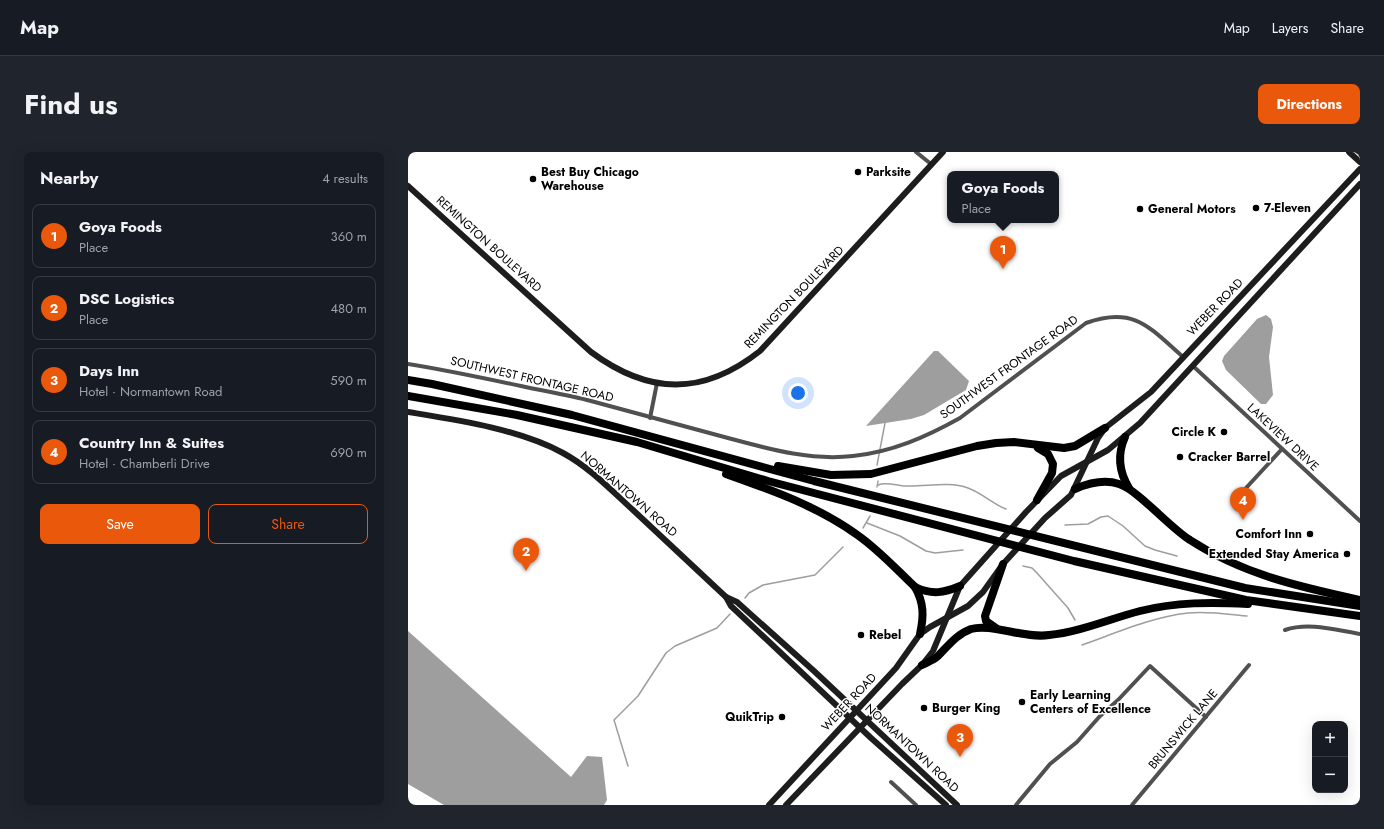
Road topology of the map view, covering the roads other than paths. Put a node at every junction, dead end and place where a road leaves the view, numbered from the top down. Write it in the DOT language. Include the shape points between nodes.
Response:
graph roads {
  1 [pos="916,152"];
  2 [pos="943,152"];
  3 [pos="1349,152"];
  4 [pos="1360,162"];
  5 [pos="931,164"];
  6 [pos="1360,169"];
  7 [pos="1360,184"];
  8 [pos="408,186"];
  9 [pos="1183,357"];
  10 [pos="408,364"];
  11 [pos="1193,366"];
  12 [pos="408,380"];
  13 [pos="657,383"];
  14 [pos="408,396"];
  15 [pos="408,412"];
  16 [pos="650,418"];
  17 [pos="1105,428"];
  18 [pos="1125,437"];
  19 [pos="637,442"];
  20 [pos="1028,444"];
  21 [pos="1282,449"];
  22 [pos="728,456"];
  23 [pos="1088,460"];
  24 [pos="1246,488"];
  25 [pos="1075,489"];
  26 [pos="1130,490"];
  27 [pos="1037,500"];
  28 [pos="1360,521"];
  29 [pos="1003,564"];
  30 [pos="960,586"];
  31 [pos="915,587"];
  32 [pos="726,597"];
  33 [pos="1360,600"];
  34 [pos="1360,606"];
  35 [pos="1360,617"];
  36 [pos="946,618"];
  37 [pos="1285,630"];
  38 [pos="1002,631"];
  39 [pos="920,634"];
  40 [pos="1360,634"];
  41 [pos="922,665"];
  42 [pos="1249,665"];
  43 [pos="855,711"];
  44 [pos="849,717"];
  45 [pos="1206,717"];
  46 [pos="866,722"];
  47 [pos="861,728"];
  48 [pos="891,782"];
  49 [pos="769,805"];
  50 [pos="786,805"];
  51 [pos="916,805"];
  52 [pos="946,805"];
  53 [pos="957,805"];
  54 [pos="1016,805"];
  55 [pos="1132,805"];
  1 -- 5 [label="street"];
  2 -- 5 [label="main road, REMINGTON BOULEVARD"];
  3 -- 4 [label="main road"];
  5 -- 13 [label="main road, REMINGTON BOULEVARD" via="760,351 723,375 704,381 682,384"];
  6 -- 9 [label="main road, WEBER ROAD"];
  7 -- 11 [label="main road, WEBER ROAD"];
  8 -- 13 [label="main road, REMINGTON BOULEVARD" via="591,352 624,373"];
  9 -- 16 [label="street, SOUTHWEST FRONTAGE ROAD" via="1144,323 1124,316 1102,317 1086,323 960,418 913,442 853,456 787,453"];
  9 -- 17 [label="main road, WEBER ROAD" via="1146,396"];
  10 -- 16 [label="street, SOUTHWEST FRONTAGE ROAD" via="443,369 591,401"];
  11 -- 18 [label="main road, WEBER ROAD"];
  11 -- 21 [label="street, LAKEVIEW DRIVE"];
  12 -- 22 [label="highway" via="572,415"];
  13 -- 16 [label="street"];
  14 -- 19 [label="highway" via="517,415"];
  15 -- 32 [label="main road, NORMANTOWN ROAD" via="506,432 534,440 563,453 609,488"];
  17 -- 20 [label="highway" via="1075,446 1051,448"];
  17 -- 23 [label="main road, WEBER ROAD"];
  18 -- 23 [label="main road, WEBER ROAD" via="1108,450"];
  18 -- 26 [label="highway" via="1120,466"];
  19 -- 31 [label="highway" via="778,493 829,517 857,534"];
  19 -- 35 [label="highway" via="768,481 1074,561 1246,600"];
  20 -- 22 [label="highway" via="1014,442 977,446 904,467 852,476 830,475"];
  20 -- 27 [label="highway" via="1048,454 1053,464 1052,473"];
  21 -- 24 [label="street"];
  21 -- 28 [label="street, LAKEVIEW DRIVE"];
  22 -- 34 [label="highway" via="814,481 1245,588"];
  23 -- 25 [label="main road, WEBER ROAD"];
  23 -- 27 [label="main road, WEBER ROAD" via="1060,476"];
  25 -- 26 [label="highway" via="1089,483 1110,482"];
  25 -- 29 [label="main road, WEBER ROAD"];
  26 -- 33 [label="highway" via="1176,532 1218,557 1250,572 1286,583"];
  27 -- 30 [label="main road, WEBER ROAD"];
  29 -- 36 [label="main road, WEBER ROAD" via="976,599"];
  29 -- 38 [label="highway" via="985,616 990,625"];
  30 -- 31 [label="highway" via="932,593"];
  30 -- 36 [label="main road, WEBER ROAD"];
  31 -- 39 [label="highway" via="923,608"];
  32 -- 43 [label="main road, NORMANTOWN ROAD" via="736,602"];
  32 -- 44 [label="main road, NORMANTOWN ROAD" via="731,606"];
  35 -- 38 [label="highway" via="1268,605 1206,602 1140,611 1048,636"];
  36 -- 39 [label="main road, WEBER ROAD"];
  36 -- 41 [label="main road, WEBER ROAD" via="933,651"];
  37 -- 40 [label="street" via="1311,626"];
  38 -- 41 [label="highway" via="978,628 965,632 937,657"];
  39 -- 43 [label="main road, WEBER ROAD" via="896,668"];
  41 -- 46 [label="main road, WEBER ROAD"];
  42 -- 45 [label="street, BRUNSWICK LANE"];
  43 -- 44 [label="main road, WEBER ROAD"];
  43 -- 46 [label="main road, NORMANTOWN ROAD"];
  44 -- 47 [label="main road, NORMANTOWN ROAD"];
  44 -- 49 [label="main road, WEBER ROAD"];
  45 -- 54 [label="street" via="1150,666 1078,742 1050,764"];
  45 -- 55 [label="street, BRUNSWICK LANE"];
  46 -- 47 [label="main road, WEBER ROAD"];
  46 -- 53 [label="main road, NORMANTOWN ROAD"];
  47 -- 50 [label="main road, WEBER ROAD"];
  47 -- 52 [label="main road, NORMANTOWN ROAD"];
  48 -- 51 [label="street"];
}
